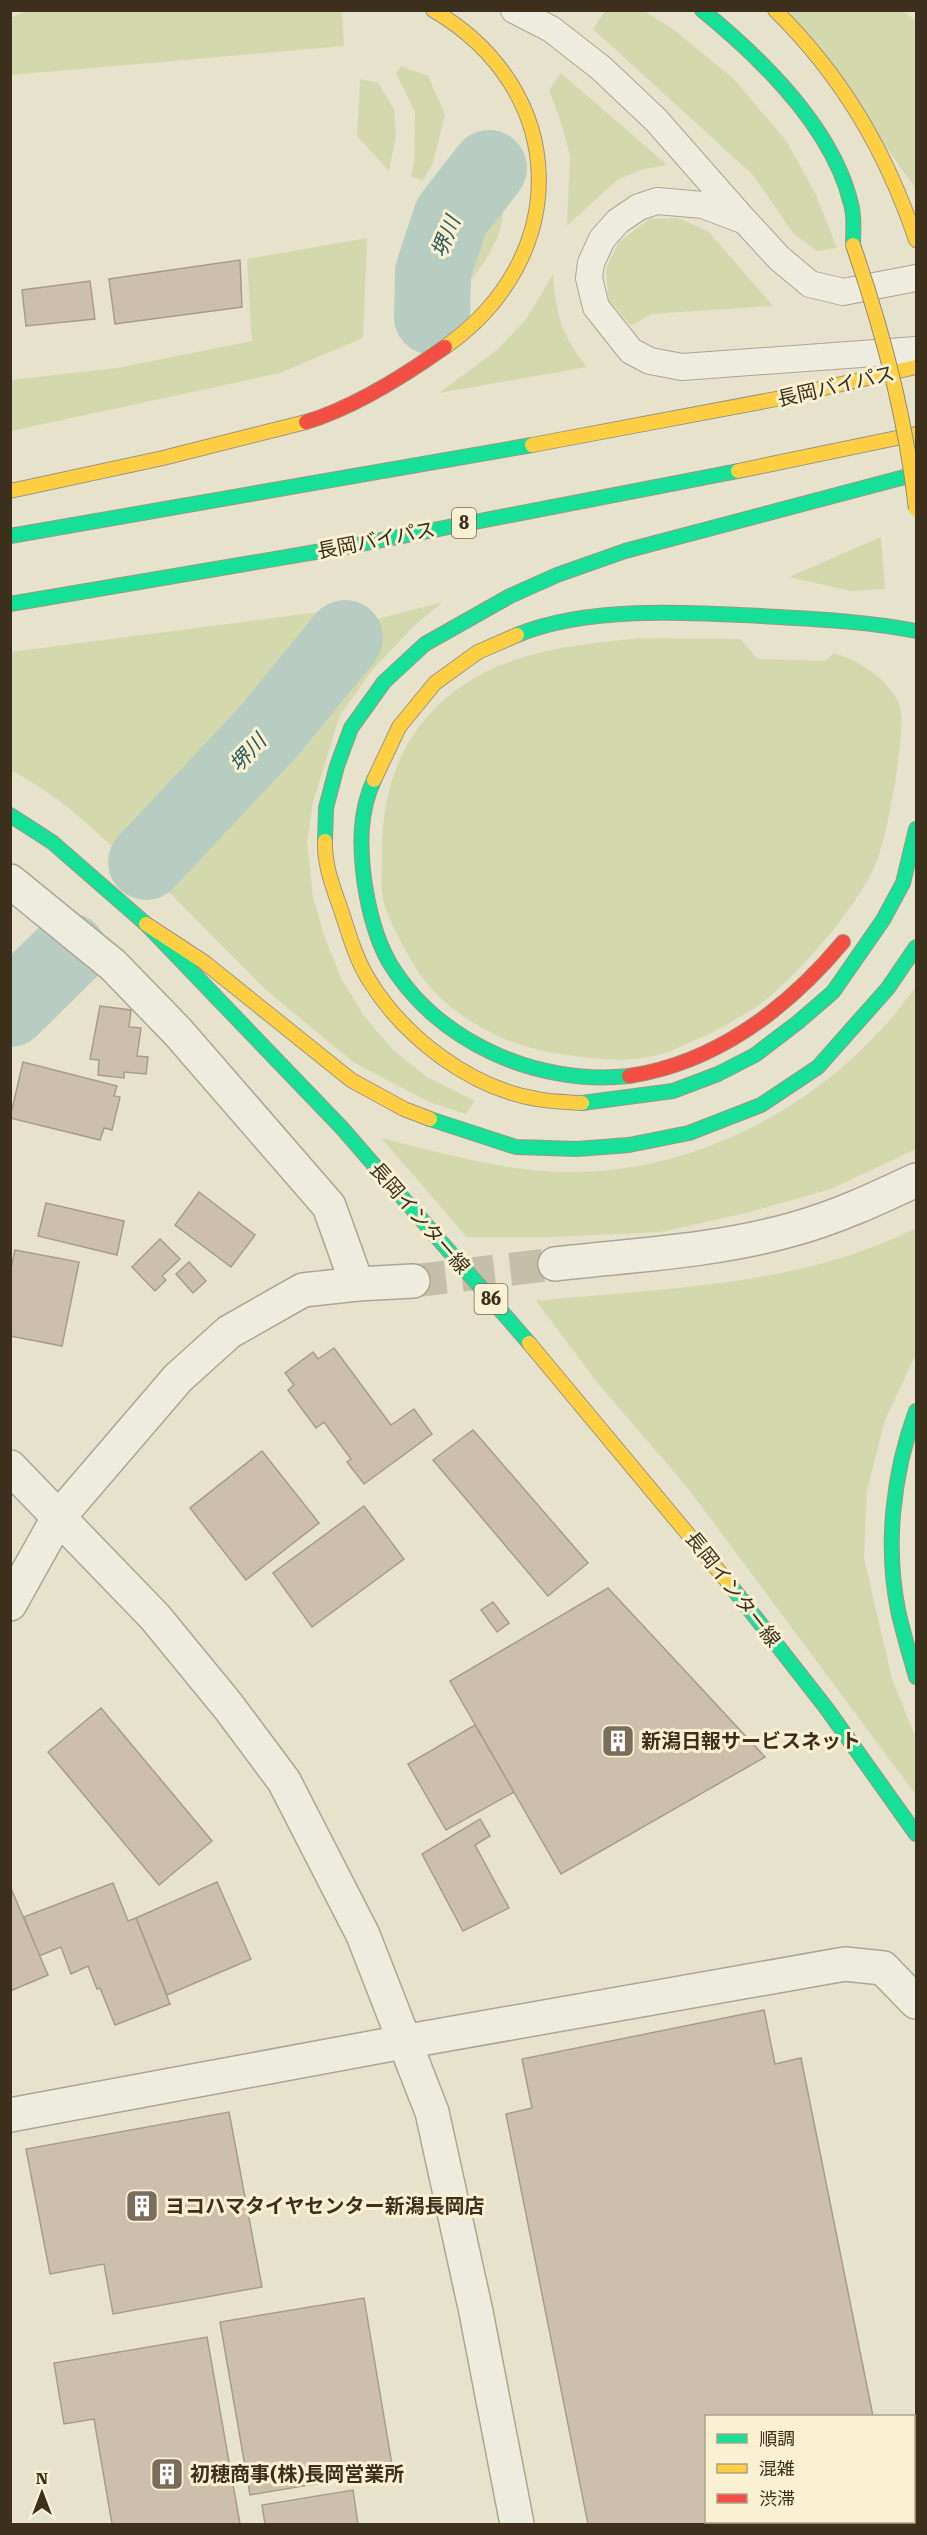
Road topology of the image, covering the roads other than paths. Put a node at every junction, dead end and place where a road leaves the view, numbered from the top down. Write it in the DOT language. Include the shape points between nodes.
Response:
graph roads {
  1 [pos="433,10"];
  2 [pos="514,10"];
  3 [pos="702,10"];
  4 [pos="775,10"];
  5 [pos="746,222"];
  6 [pos="915,236"];
  7 [pos="916,278"];
  8 [pos="916,350"];
  9 [pos="916,367"];
  10 [pos="916,434"];
  11 [pos="916,474"];
  12 [pos="10,491"];
  13 [pos="916,509"];
  14 [pos="10,536"];
  15 [pos="10,604"];
  16 [pos="916,631"];
  17 [pos="10,815"];
  18 [pos="916,817"];
  19 [pos="916,829"];
  20 [pos="896,855"];
  21 [pos="10,881"];
  22 [pos="146,924"];
  23 [pos="851,931"];
  24 [pos="916,947"];
  25 [pos="916,1180"];
  26 [pos="555,1264"];
  27 [pos="412,1281"];
  28 [pos="357,1284"];
  29 [pos="916,1411"];
  30 [pos="10,1467"];
  31 [pos="58,1518"];
  32 [pos="10,1604"];
  33 [pos="916,1677"];
  34 [pos="916,1834"];
  35 [pos="916,2002"];
  36 [pos="404,2042"];
  37 [pos="10,2115"];
  38 [pos="517,2524"];
  1 -- 12 [label="main road" via="485,46 512,82 533,131 539,197 531,236 517,269 495,302 470,328 431,358 324,416 197,451"];
  2 -- 5 [label="lane" via="551,29 601,68 656,120"];
  3 -- 13 [label="main road, bridge" via="751,53 812,126 851,201 854,245 889,354 912,463"];
  4 -- 6 [label="main road" via="846,92 874,138"];
  5 -- 7 [label="lane" via="810,284 843,292"];
  5 -- 8 [label="lane" via="702,205 657,201 618,221 602,238 589,278 596,307 631,351 650,361 682,367"];
  9 -- 14 [label="main road, 長岡バイパス" via="829,390 675,419 159,513"];
  10 -- 15 [label="main road, 長岡バイパス / 8" via="543,509"];
  11 -- 19 [label="main road" via="625,551 566,571 510,596 425,644 384,682 351,728 326,808 324,858 353,946 368,980 390,1010 448,1064 488,1084 535,1099 588,1104 673,1091 718,1074 755,1055 797,1023 832,992 883,920 903,883"];
  16 -- 23 [label="main road" via="697,613 627,614 552,624 514,636 474,653 438,678 412,706 391,737 363,808 364,881 372,921 388,959 431,1013 465,1040 531,1067 580,1077 621,1077 670,1066 713,1049 756,1027 787,1002 817,975"];
  17 -- 22 [label="main road, 長岡インター線 / 86" via="52,842"];
  18 -- 20 [label="main road"];
  21 -- 28 [label="street" via="113,965 178,1032 329,1206"];
  22 -- 24 [label="main road" via="204,962 351,1080 404,1109 516,1147 587,1148 639,1143 689,1133 761,1105 818,1067 888,988"];
  22 -- 34 [label="main road, 長岡インター線 / 86" via="341,1127 533,1348 698,1544 827,1709"];
  25 -- 26 [label="street" via="854,1210 792,1230 702,1248"];
  27 -- 28 [label="street"];
  28 -- 31 [label="street" via="303,1290 229,1332 178,1378"];
  29 -- 33 [label="main road" via="899,1473 893,1525 900,1621"];
  30 -- 31 [label="street"];
  31 -- 32 [label="street"];
  31 -- 36 [label="street" via="155,1617 284,1781 363,1935"];
  35 -- 36 [label="street" via="883,1968 845,1964"];
  36 -- 37 [label="street"];
  36 -- 38 [label="street" via="432,2112"];
}
